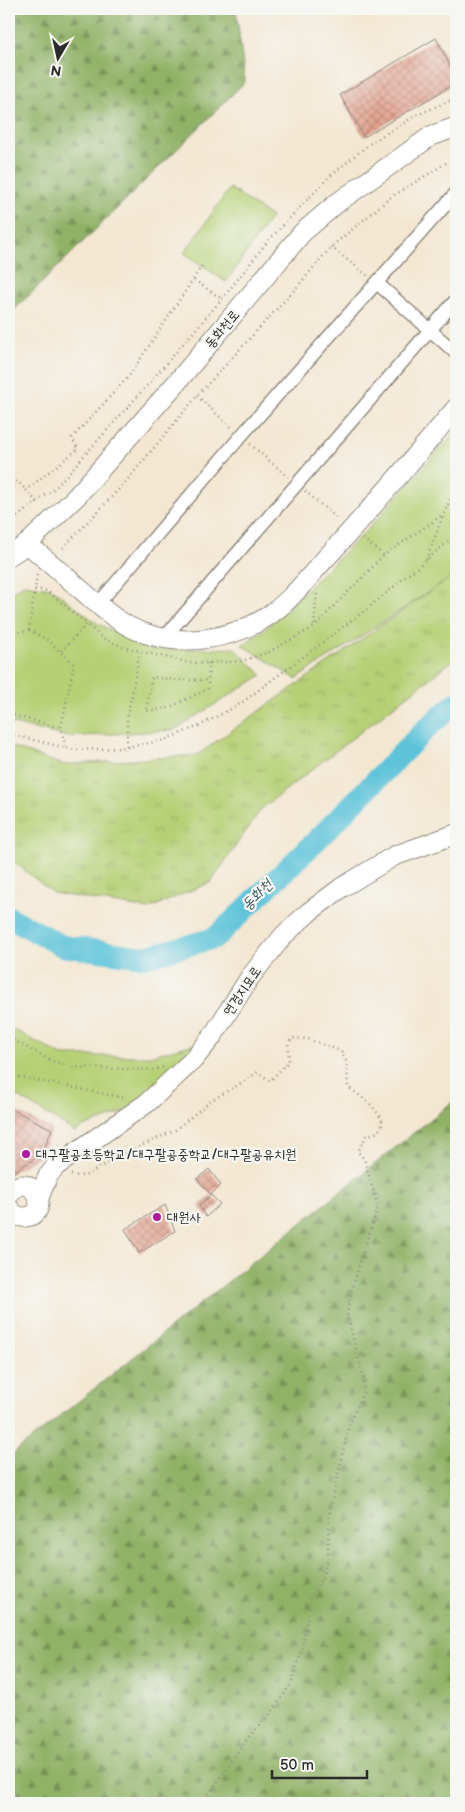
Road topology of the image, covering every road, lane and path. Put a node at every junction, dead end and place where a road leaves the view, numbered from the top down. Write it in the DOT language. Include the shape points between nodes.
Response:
graph roads {
  1 [pos="456,126"];
  2 [pos="456,158"];
  3 [pos="456,193"];
  4 [pos="331,247"];
  5 [pos="202,266"];
  6 [pos="193,280"];
  7 [pos="377,283"];
  8 [pos="222,299"];
  9 [pos="456,300"];
  10 [pos="430,331"];
  11 [pos="456,354"];
  12 [pos="197,396"];
  13 [pos="456,408"];
  14 [pos="240,436"];
  15 [pos="55,488"];
  16 [pos="9,489"];
  17 [pos="26,490"];
  18 [pos="37,502"];
  19 [pos="444,514"];
  20 [pos="9,524"];
  21 [pos="351,531"];
  22 [pos="456,535"];
  23 [pos="27,544"];
  24 [pos="63,548"];
  25 [pos="384,555"];
  26 [pos="9,556"];
  27 [pos="425,561"];
  28 [pos="320,565"];
  29 [pos="37,574"];
  30 [pos="35,588"];
  31 [pos="98,604"];
  32 [pos="86,624"];
  33 [pos="314,627"];
  34 [pos="29,630"];
  35 [pos="9,635"];
  36 [pos="164,638"];
  37 [pos="140,652"];
  38 [pos="209,664"];
  39 [pos="210,680"];
  40 [pos="9,714"];
  41 [pos="61,728"];
  42 [pos="9,734"];
  43 [pos="127,747"];
  44 [pos="66,748"];
  45 [pos="456,834"];
  46 [pos="9,1038"];
  47 [pos="168,1066"];
  48 [pos="9,1075"];
  49 [pos="147,1103"];
  50 [pos="70,1175"];
  51 [pos="34,1192"];
  52 [pos="10,1207"];
  53 [pos="203,1803"];
  1 -- 23 [label="street, 동화천로" via="431,136 337,203 302,233 89,483"];
  2 -- 4 [label="path" via="391,197"];
  3 -- 7 [label="street"];
  4 -- 7 [label="path"];
  4 -- 12 [label="path"];
  5 -- 6 [label="path"];
  6 -- 8 [label="path"];
  6 -- 17 [label="path" via="129,376 72,438 78,450"];
  7 -- 10 [label="street"];
  7 -- 14 [label="street"];
  9 -- 10 [label="street"];
  10 -- 11 [label="street"];
  10 -- 36 [label="street"];
  12 -- 14 [label="path"];
  12 -- 24 [label="path" via="123,485"];
  13 -- 21 [label="street"];
  14 -- 31 [label="street"];
  15 -- 18 [label="path"];
  16 -- 17 [label="path" via="17,481"];
  17 -- 18 [label="path"];
  18 -- 20 [label="path"];
  19 -- 27 [label="path"];
  21 -- 25 [label="path"];
  21 -- 28 [label="street"];
  22 -- 27 [label="path"];
  23 -- 26 [label="street, 동화천로"];
  23 -- 31 [label="street"];
  27 -- 43 [label="path" via="368,609 240,704 199,726 161,741"];
  28 -- 33 [label="path"];
  28 -- 36 [label="street" via="285,604 244,629 220,637"];
  29 -- 30 [label="path"];
  30 -- 32 [label="path" via="47,591"];
  30 -- 34 [label="path"];
  31 -- 36 [label="street" via="130,626"];
  34 -- 35 [label="path"];
  34 -- 41 [label="path" via="47,640 74,664"];
  37 -- 43 [label="path" via="127,719"];
  38 -- 39 [label="path"];
  39 -- 39 [label="path" via="208,689 168,708 146,711 152,677"];
  40 -- 41 [label="path"];
  41 -- 44 [label="path"];
  42 -- 44 [label="path"];
  43 -- 44 [label="path"];
  45 -- 49 [label="street, 연경지묘로" via="394,856 309,912 284,935 250,977 212,1037 193,1060"];
  46 -- 47 [label="path" via="52,1061 74,1067 152,1070"];
  48 -- 49 [label="path"];
  49 -- 51 [label="street, 연경지묘로" via="56,1166"];
  50 -- 53 [label="path" via="84,1176 174,1130 212,1100 258,1072 270,1081 289,1061 288,1044 292,1038 308,1039 341,1051 347,1063 348,1087 370,1103 383,1123 378,1132 366,1136 358,1152 364,1159 378,1206 347,1314 364,1392 349,1425 329,1515 328,1554 323,1576 311,1597 302,1650 291,1684 269,1716 247,1739"];
  51 -- 52 [label="street" via="18,1186 13,1189"];
  51 -- 52 [label="street" via="38,1208 31,1215 22,1217"];
}
